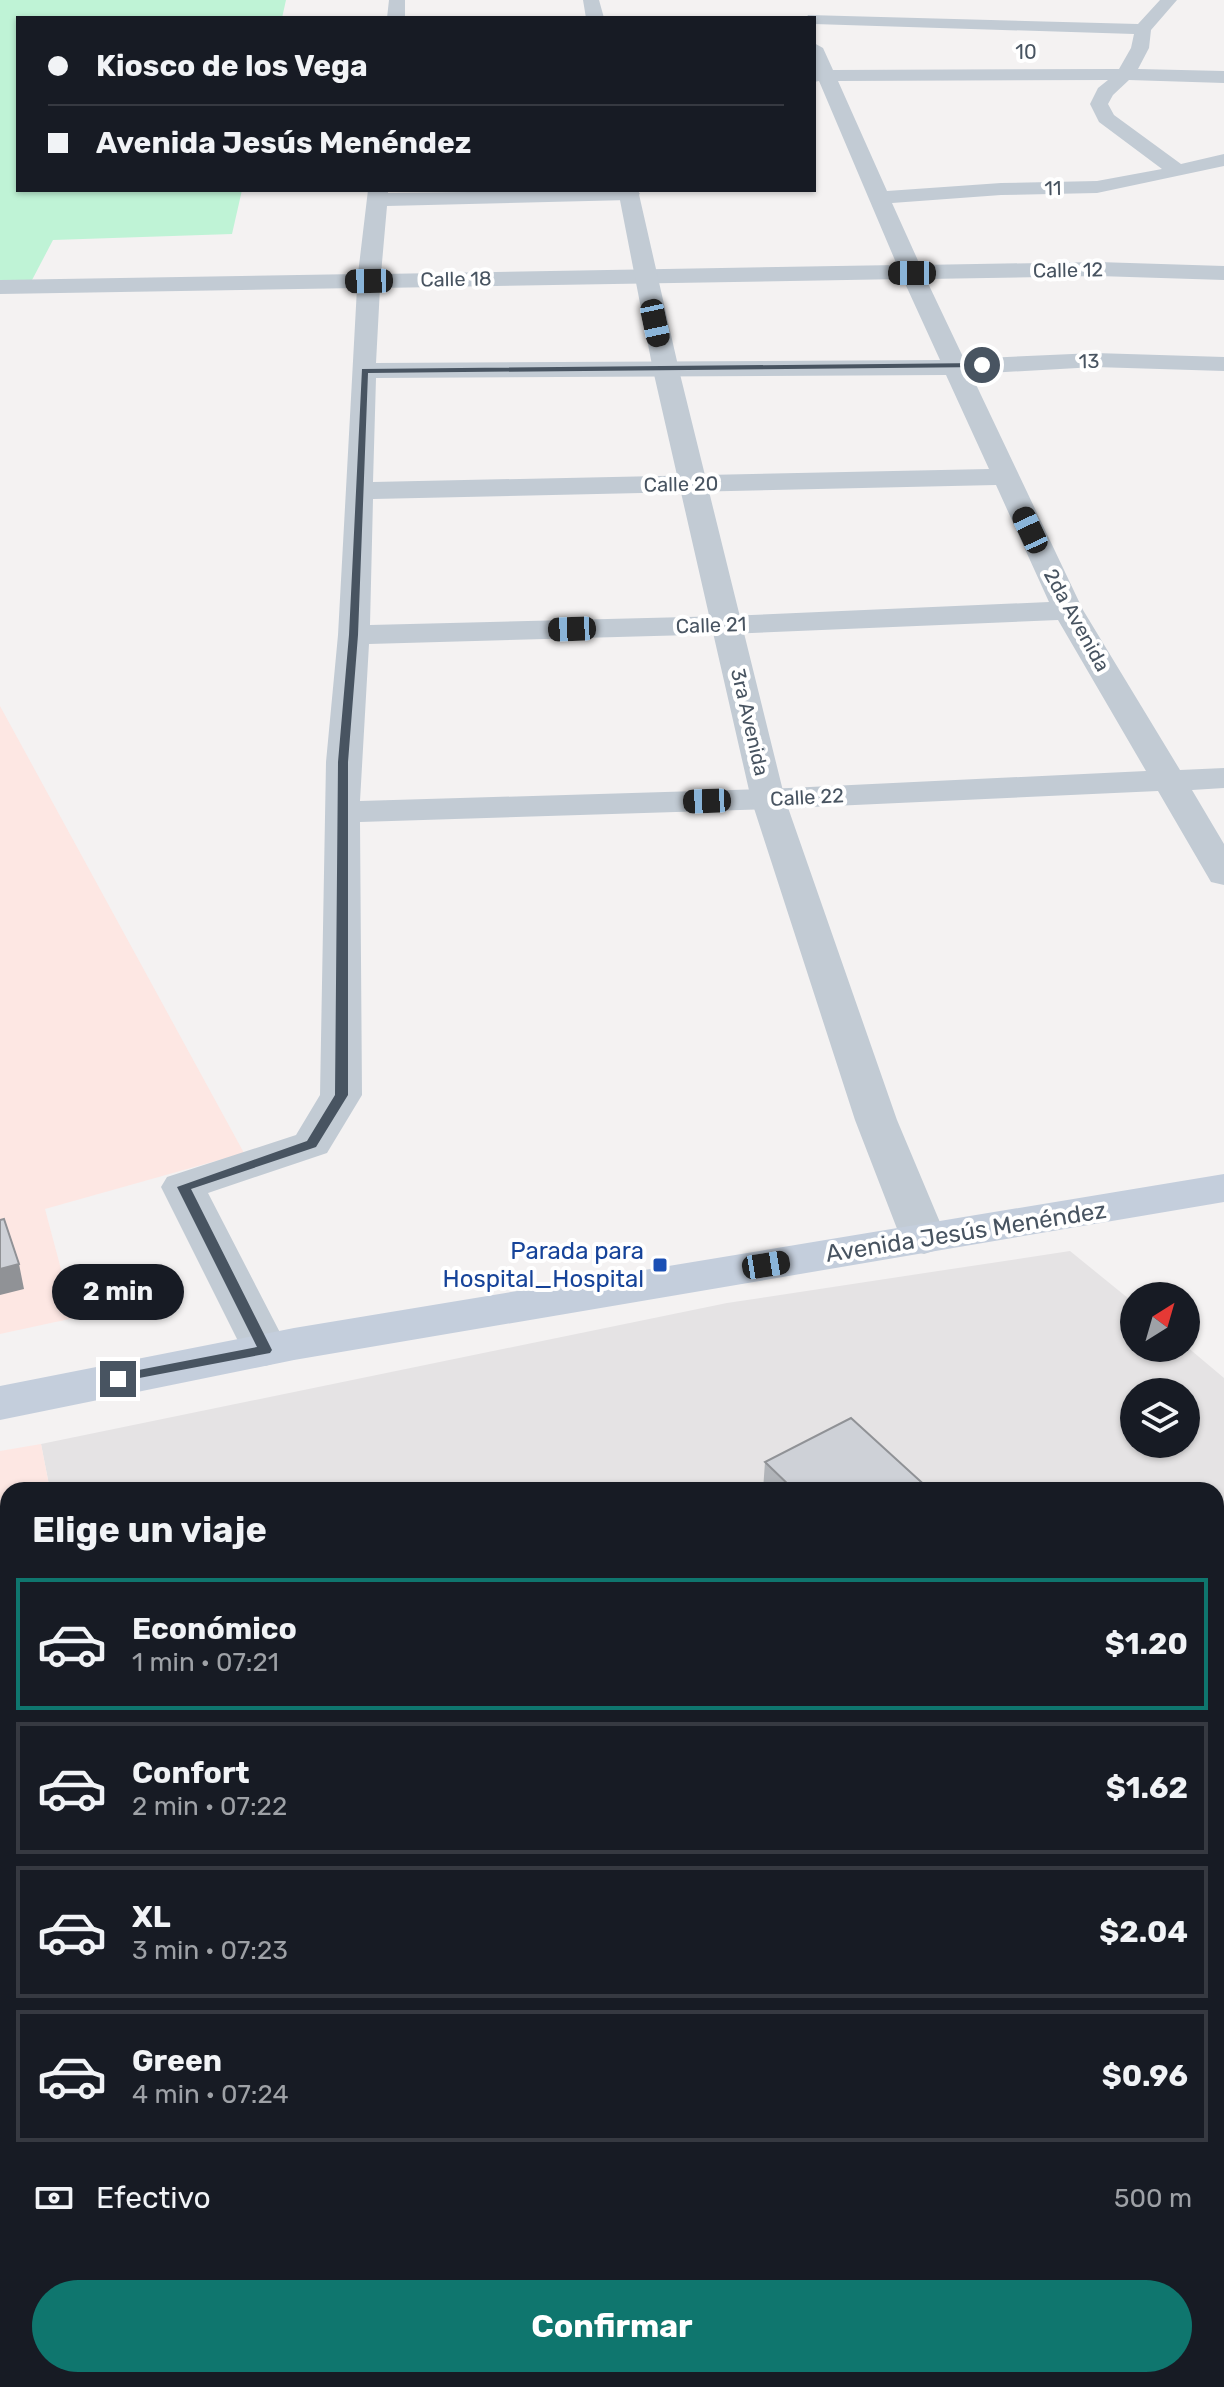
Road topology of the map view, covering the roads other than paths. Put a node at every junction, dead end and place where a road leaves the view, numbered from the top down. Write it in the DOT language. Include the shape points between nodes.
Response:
graph roads {
  1 [pos="1169,0"];
  2 [pos="816,19"];
  3 [pos="1143,29"];
  4 [pos="816,56"];
  5 [pos="1126,73"];
  6 [pos="821,76"];
  7 [pos="1224,77"];
  8 [pos="1224,160"];
  9 [pos="1176,170"];
  10 [pos="629,192"];
  11 [pos="378,195"];
  12 [pos="879,198"];
  13 [pos="912,273"];
  14 [pos="1224,273"];
  15 [pos="645,275"];
  16 [pos="369,281"];
  17 [pos="0,287"];
  18 [pos="1224,364"];
  19 [pos="954,367"];
  20 [pos="666,370"];
  21 [pos="365,371"];
  22 [pos="1005,477"];
  23 [pos="693,484"];
  24 [pos="358,491"];
  25 [pos="1068,610"];
  26 [pos="727,625"];
  27 [pos="354,635"];
  28 [pos="1224,778"];
  29 [pos="1168,779"];
  30 [pos="768,799"];
  31 [pos="342,812"];
  32 [pos="1224,874"];
  33 [pos="1224,1188"];
  34 [pos="924,1239"];
  35 [pos="265,1350"];
  36 [pos="0,1403"];
  1 -- 3 [label="street"];
  2 -- 3 [label="street"];
  3 -- 5 [label="street" via="1140,48"];
  4 -- 6 [label="street, 2da Avenida"];
  5 -- 6 [label="street, 10"];
  5 -- 7 [label="street, 10"];
  5 -- 9 [label="street" via="1099,104 1106,118"];
  6 -- 12 [label="street, 2da Avenida" via="840,135"];
  8 -- 9 [label="street, 11"];
  9 -- 12 [label="street, 11" via="1097,187"];
  10 -- 11 [label="street"];
  10 -- 15 [label="street, 3ra Avenida"];
  11 -- 16 [label="street"];
  12 -- 13 [label="street, 2da Avenida"];
  13 -- 14 [label="street, Calle 12"];
  13 -- 15 [label="street, Calle 18"];
  13 -- 19 [label="street, 2da Avenida"];
  15 -- 16 [label="street, Calle 18"];
  15 -- 20 [label="street, 3ra Avenida"];
  16 -- 17 [label="street, Calle 18"];
  16 -- 21 [label="street"];
  18 -- 19 [label="street, 13" via="1095,360"];
  19 -- 20 [label="street, 13"];
  19 -- 22 [label="street, 2da Avenida"];
  20 -- 21 [label="street, 13"];
  20 -- 23 [label="street, 3ra Avenida"];
  21 -- 24 [label="street"];
  22 -- 23 [label="street, Calle 20"];
  22 -- 25 [label="street, 2da Avenida"];
  23 -- 24 [label="street, Calle 20"];
  23 -- 26 [label="street, 3ra Avenida"];
  24 -- 27 [label="street"];
  25 -- 26 [label="street, Calle 21"];
  25 -- 29 [label="street, 2da Avenida"];
  26 -- 27 [label="street, Calle 21"];
  26 -- 30 [label="street, 3ra Avenida"];
  27 -- 31 [label="street"];
  28 -- 29 [label="street, Calle 22"];
  29 -- 30 [label="street, Calle 22"];
  29 -- 32 [label="street, 2da Avenida"];
  30 -- 31 [label="street, Calle 22"];
  30 -- 34 [label="street, 3ra Avenida" via="876,1120"];
  31 -- 35 [label="street" via="341,1095 312,1144 183,1187"];
  33 -- 34 [label="main road, Avenida Jesús Menéndez"];
  34 -- 35 [label="main road, Avenida Jesús Menéndez"];
  35 -- 36 [label="main road, Avenida Jesús Menéndez"];
}
